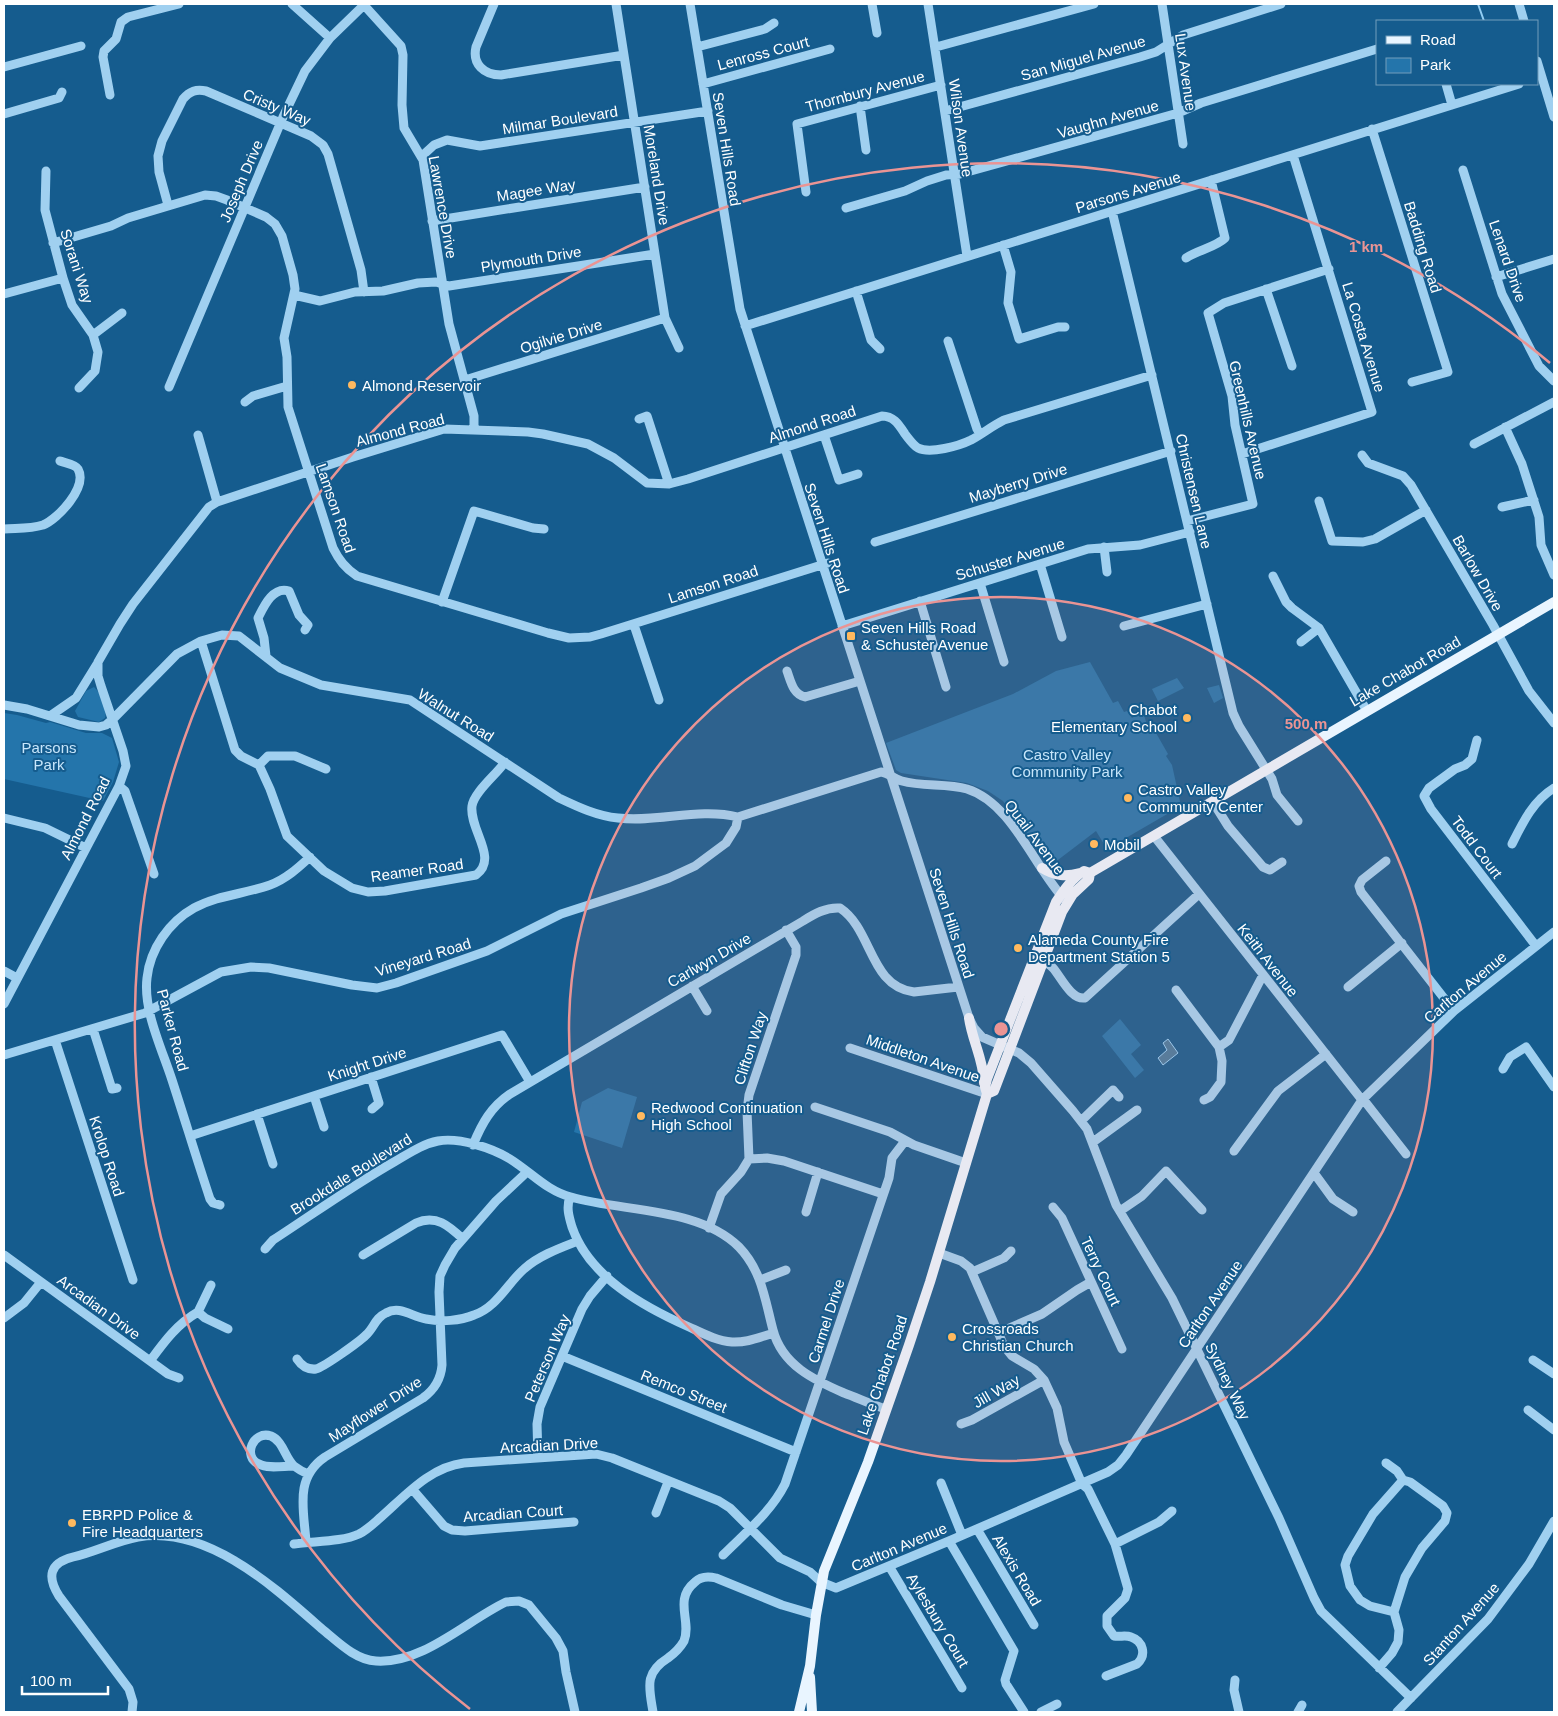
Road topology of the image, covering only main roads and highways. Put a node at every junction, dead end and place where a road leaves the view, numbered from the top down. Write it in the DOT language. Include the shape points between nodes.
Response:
graph roads {
  1 [pos="1554,602"];
  2 [pos="1042,868"];
  3 [pos="1086,873"];
  4 [pos="969,1018"];
  5 [pos="986,1091"];
  6 [pos="810,1666"];
  7 [pos="799,1712"];
  8 [pos="812,1712"];
  1 -- 3 [label="main road, Lake Chabot Road" via="1214,802"];
  2 -- 3 [label="main road" via="1063,876"];
  3 -- 5 [label="main road, Lake Chabot Road" via="1050,914 1038,959"];
  4 -- 5 [label="main road"];
  5 -- 6 [label="main road, Lake Chabot Road" via="939,1253 868,1462 821,1582"];
  6 -- 7 [label="main road, Lake Chabot Road"];
  6 -- 8 [label="main road, Lake Chabot Road"];
}
